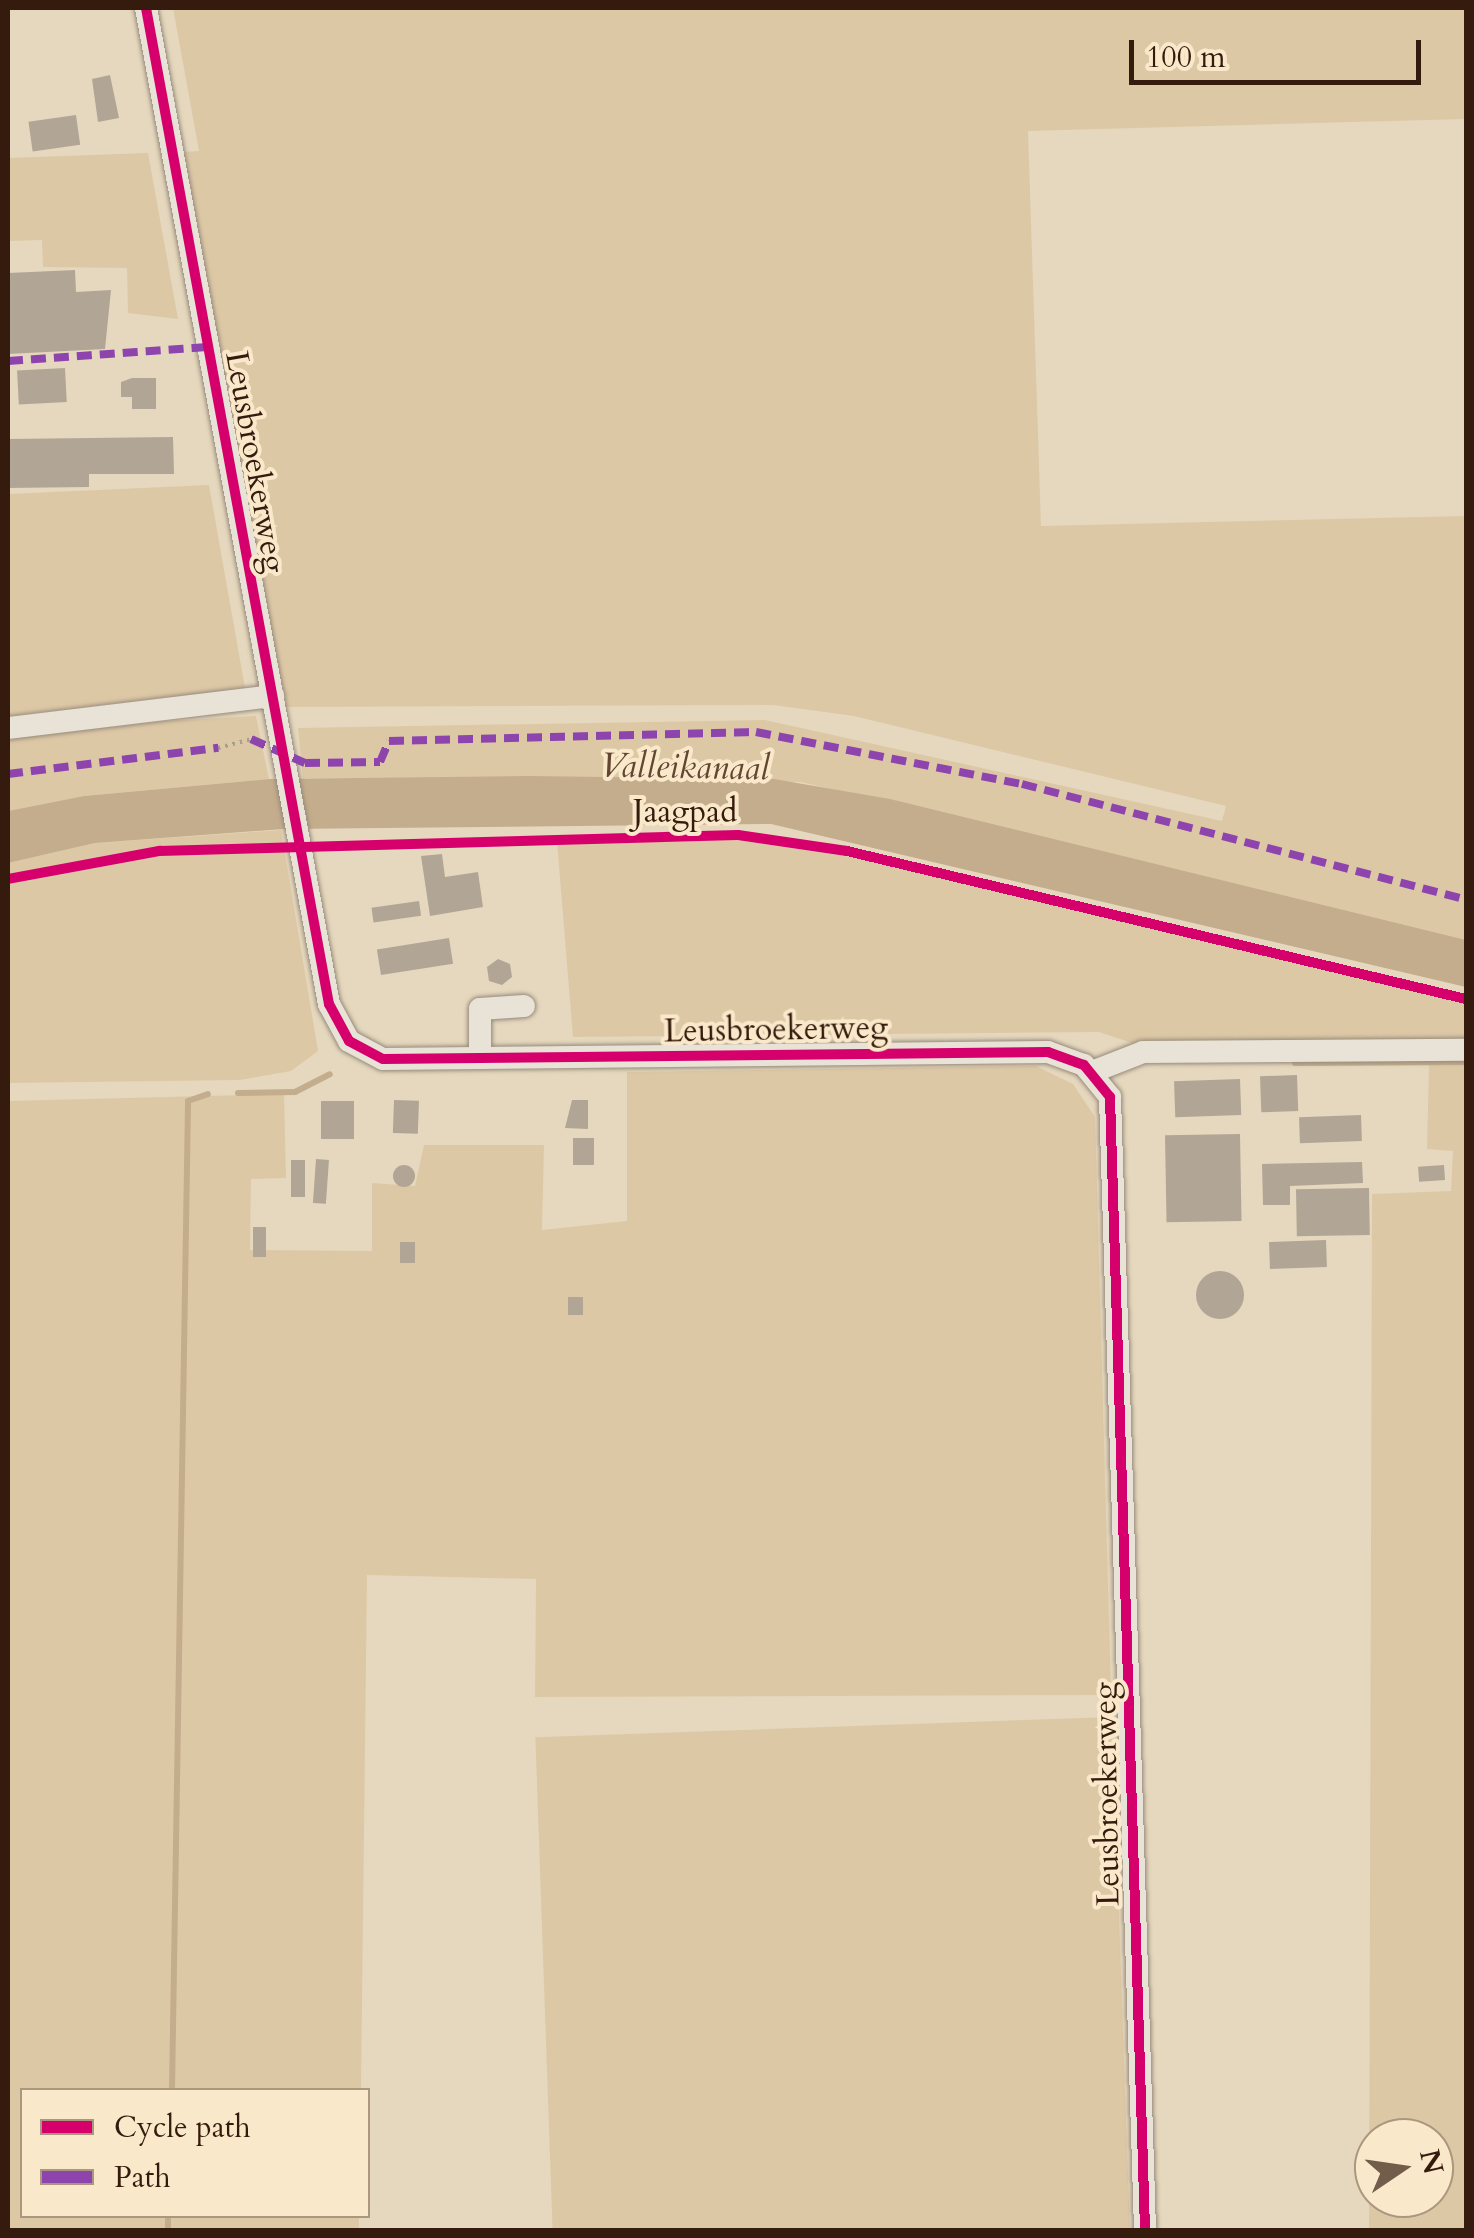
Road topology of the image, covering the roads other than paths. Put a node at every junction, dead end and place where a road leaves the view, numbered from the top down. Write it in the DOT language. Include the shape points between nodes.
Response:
graph roads {
  1 [pos="146,8"];
  2 [pos="273,696"];
  3 [pos="8,728"];
  4 [pos="524,1006"];
  5 [pos="1466,1050"];
  6 [pos="480,1058"];
  7 [pos="1092,1072"];
  8 [pos="1145,2230"];
  1 -- 2 [label="street, Leusbroekerweg"];
  2 -- 3 [label="street"];
  2 -- 6 [label="street, Leusbroekerweg" via="329,1004 349,1041 383,1060"];
  4 -- 6 [label="street" via="480,1009"];
  5 -- 7 [label="street" via="1143,1052"];
  6 -- 7 [label="street, Leusbroekerweg" via="1048,1052"];
  7 -- 8 [label="street, Leusbroekerweg" via="1116,1120"];
}
